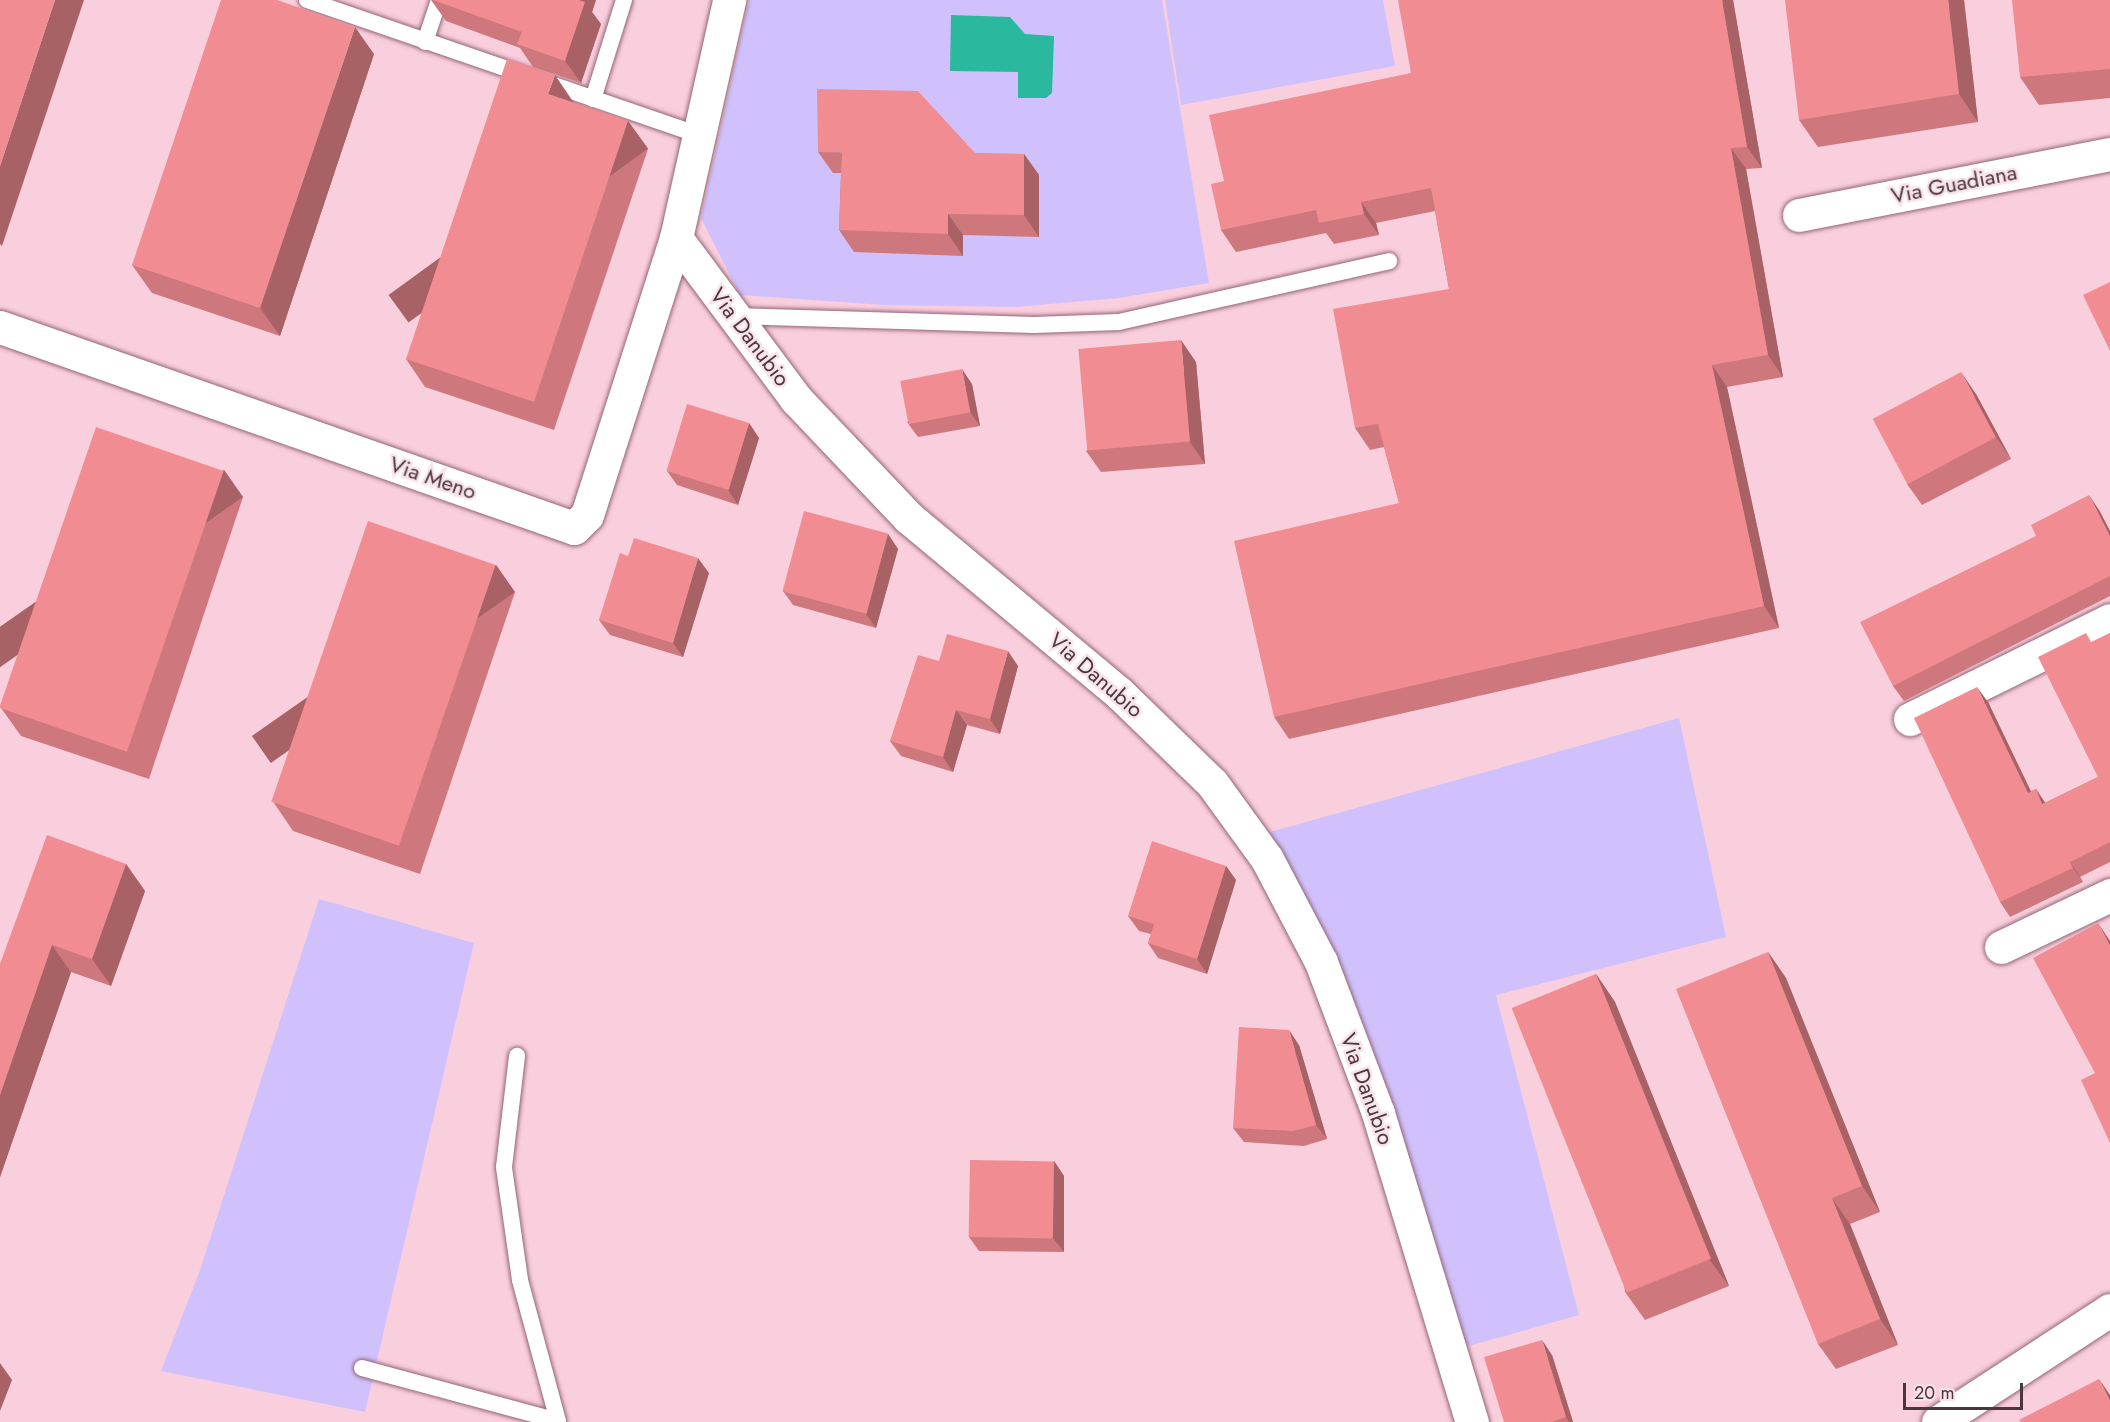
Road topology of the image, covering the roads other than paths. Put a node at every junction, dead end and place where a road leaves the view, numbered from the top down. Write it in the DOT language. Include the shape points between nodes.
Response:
graph roads {
  1 [pos="307,0"];
  2 [pos="439,0"];
  3 [pos="624,0"];
  4 [pos="729,0"];
  5 [pos="337,5"];
  6 [pos="425,42"];
  7 [pos="593,99"];
  8 [pos="699,135"];
  9 [pos="2110,154"];
  10 [pos="1799,215"];
  11 [pos="676,238"];
  12 [pos="1389,261"];
  13 [pos="734,316"];
  14 [pos="0,327"];
  15 [pos="2110,620"];
  16 [pos="1910,720"];
  17 [pos="2110,895"];
  18 [pos="2001,947"];
  19 [pos="517,1056"];
  20 [pos="2110,1310"];
  21 [pos="362,1368"];
  22 [pos="559,1422"];
  23 [pos="1472,1422"];
  24 [pos="1938,1422"];
  1 -- 5 [label="lane"];
  2 -- 6 [label="lane"];
  3 -- 7 [label="lane"];
  4 -- 8 [label="street"];
  5 -- 6 [label="lane"];
  6 -- 7 [label="lane"];
  7 -- 8 [label="lane"];
  8 -- 11 [label="street"];
  9 -- 10 [label="street, Via Guadiana"];
  11 -- 13 [label="street, Via Danubio"];
  11 -- 14 [label="street, Via Meno" via="587,515 574,528"];
  12 -- 13 [label="lane" via="1119,322 1034,325"];
  13 -- 23 [label="street, Via Danubio" via="796,399 909,518 1119,693 1212,783 1267,859 1321,962 1378,1113"];
  15 -- 16 [label="street"];
  17 -- 18 [label="street"];
  19 -- 22 [label="lane" via="504,1167 520,1280"];
  20 -- 24 [label="street"];
  21 -- 22 [label="lane"];
}
